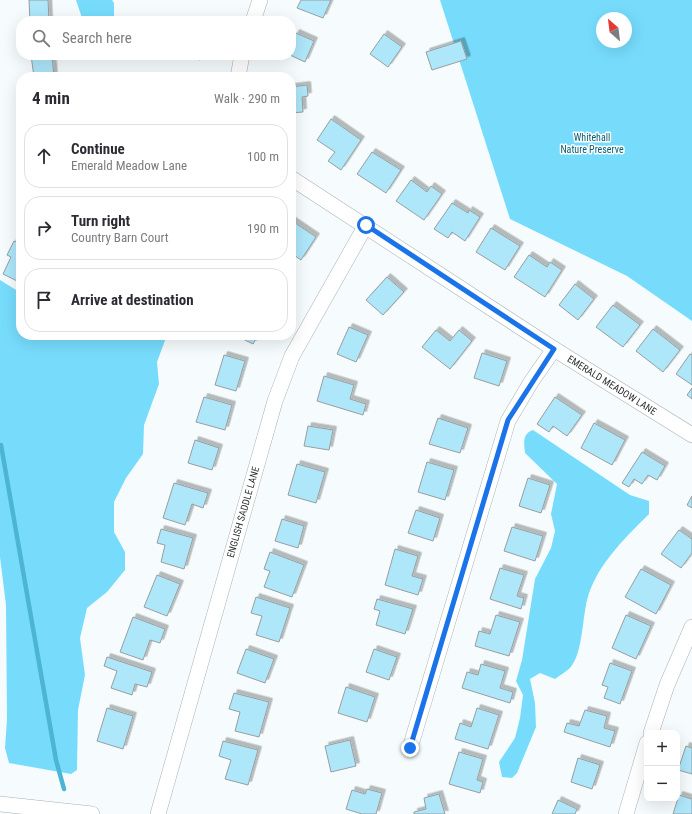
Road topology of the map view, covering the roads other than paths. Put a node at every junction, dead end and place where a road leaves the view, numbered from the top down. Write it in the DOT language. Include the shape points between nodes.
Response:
graph roads {
  1 [pos="260,0"];
  2 [pos="254,16"];
  3 [pos="241,60"];
  4 [pos="239,72"];
  5 [pos="296,181"];
  6 [pos="366,225"];
  7 [pos="554,349"];
  8 [pos="692,435"];
  9 [pos="692,627"];
  10 [pos="651,730"];
  11 [pos="410,748"];
  12 [pos="644,754"];
  13 [pos="0,804"];
  14 [pos="92,814"];
  15 [pos="158,814"];
  16 [pos="626,814"];
  1 -- 2 [label="street"];
  3 -- 4 [label="street"];
  5 -- 6 [label="street, EMERALD MEADOW LANE"];
  6 -- 7 [label="street, EMERALD MEADOW LANE"];
  6 -- 15 [label="street, ENGLISH SADDLE LANE" via="292,356 275,401"];
  7 -- 8 [label="street, EMERALD MEADOW LANE"];
  7 -- 11 [label="street" via="508,420"];
  9 -- 10 [label="street"];
  12 -- 16 [label="street"];
  13 -- 14 [label="street"];
}
